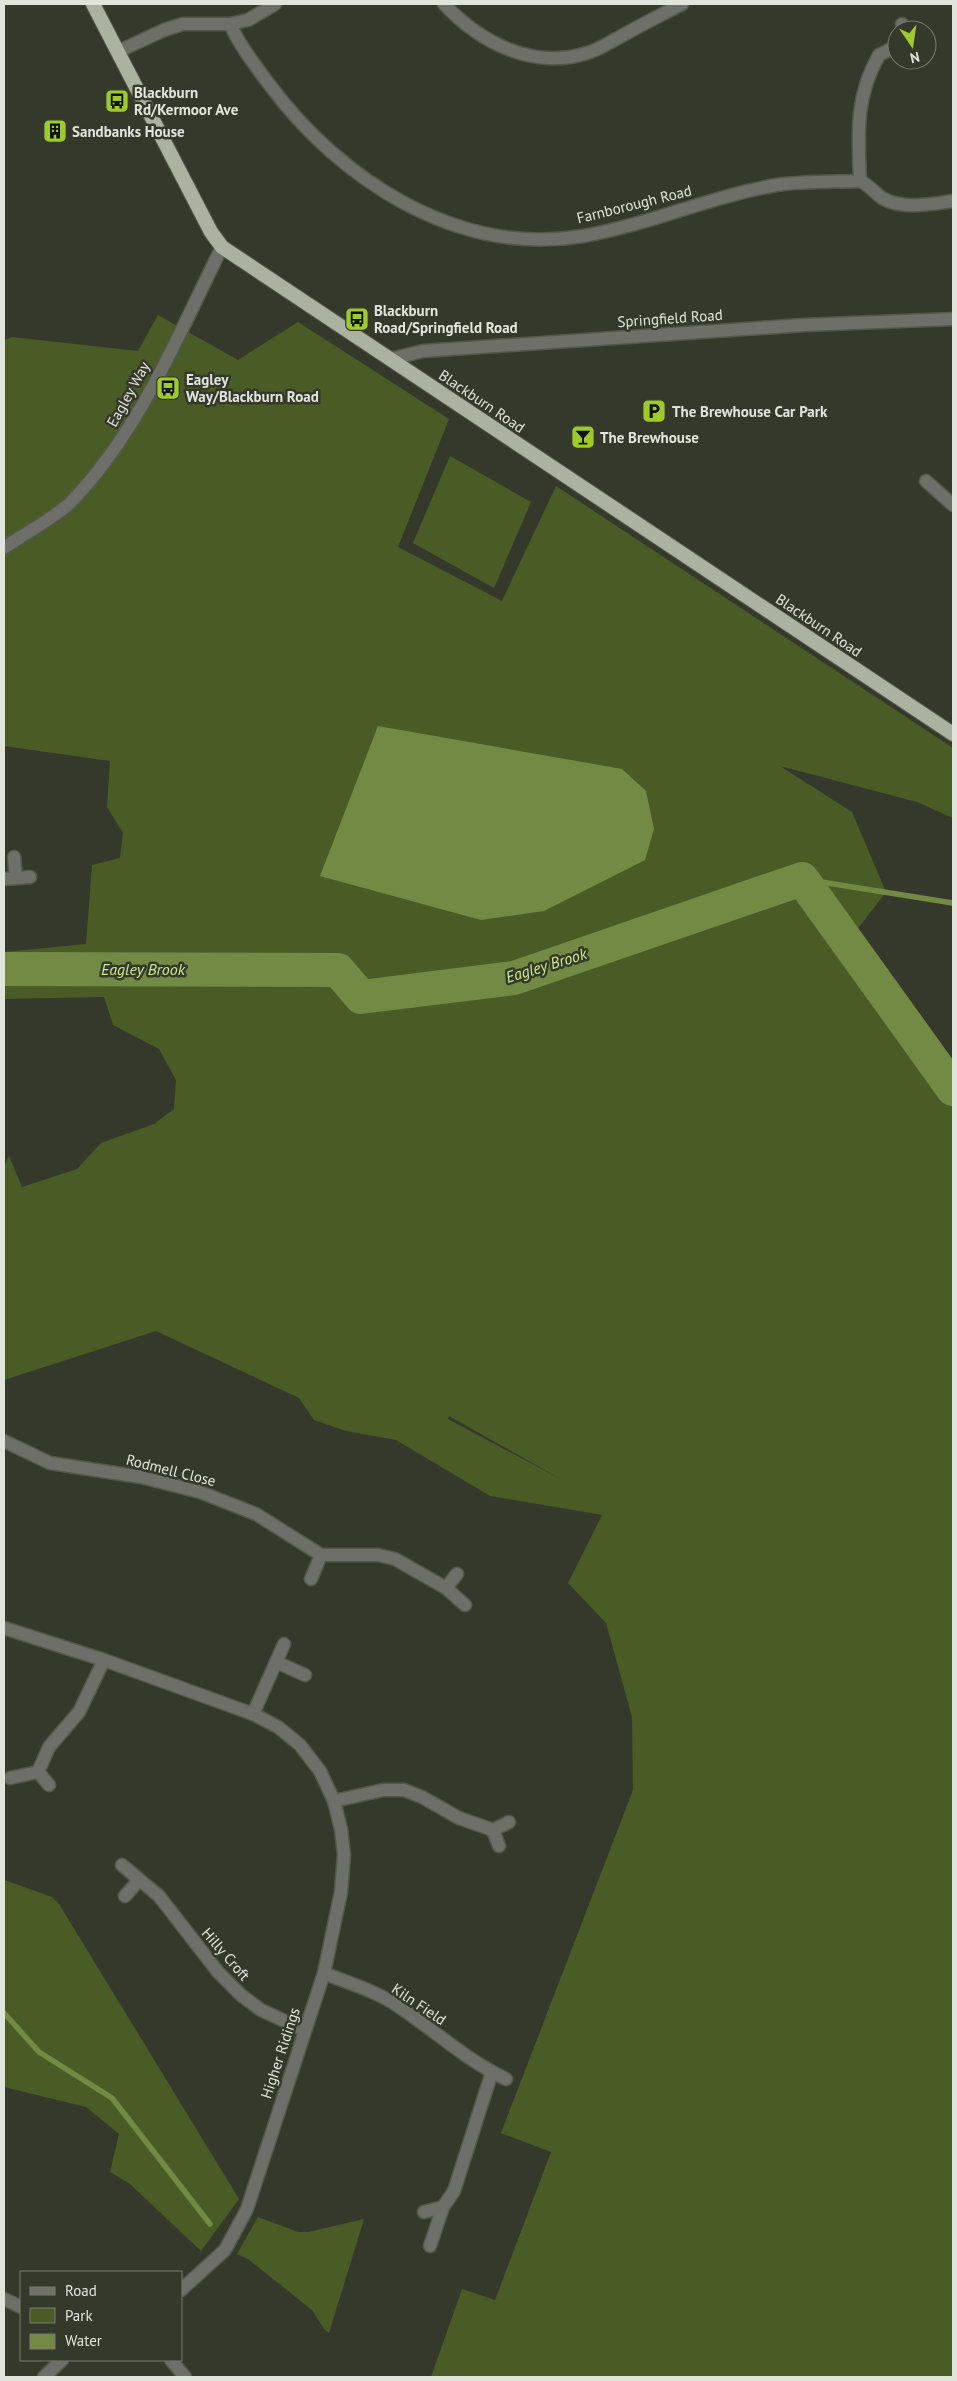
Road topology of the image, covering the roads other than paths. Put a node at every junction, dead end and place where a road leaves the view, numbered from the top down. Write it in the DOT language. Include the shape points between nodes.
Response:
graph roads {
  1 [pos="93,4"];
  2 [pos="275,4"];
  3 [pos="444,4"];
  4 [pos="682,4"];
  5 [pos="230,24"];
  6 [pos="118,51"];
  7 [pos="887,51"];
  8 [pos="860,181"];
  9 [pos="953,201"];
  10 [pos="222,247"];
  11 [pos="953,319"];
  12 [pos="391,359"];
  13 [pos="926,481"];
  14 [pos="953,505"];
  15 [pos="4,548"];
  16 [pos="953,734"];
  17 [pos="14,857"];
  18 [pos="30,878"];
  19 [pos="10,879"];
  20 [pos="4,1441"];
  21 [pos="321,1554"];
  22 [pos="458,1574"];
  23 [pos="311,1579"];
  24 [pos="446,1588"];
  25 [pos="465,1606"];
  26 [pos="4,1628"];
  27 [pos="284,1644"];
  28 [pos="104,1660"];
  29 [pos="276,1662"];
  30 [pos="305,1675"];
  31 [pos="253,1714"];
  32 [pos="38,1772"];
  33 [pos="10,1778"];
  34 [pos="49,1785"];
  35 [pos="334,1801"];
  36 [pos="509,1822"];
  37 [pos="494,1830"];
  38 [pos="499,1846"];
  39 [pos="122,1865"];
  40 [pos="140,1880"];
  41 [pos="124,1896"];
  42 [pos="324,1973"];
  43 [pos="304,2030"];
  44 [pos="492,2072"];
  45 [pos="506,2079"];
  46 [pos="443,2208"];
  47 [pos="424,2212"];
  48 [pos="430,2246"];
  49 [pos="182,2289"];
  50 [pos="4,2299"];
  51 [pos="20,2307"];
  52 [pos="61,2361"];
  53 [pos="172,2361"];
  54 [pos="44,2377"];
  55 [pos="185,2377"];
  1 -- 6 [label="highway, Blackburn Road"];
  2 -- 5 [label="street" via="248,20"];
  3 -- 4 [label="street" via="461,21 505,49 533,57 561,59 588,53"];
  5 -- 6 [label="street" via="183,24"];
  5 -- 8 [label="street, Farnborough Road" via="240,45 284,104 352,170 410,206 447,223 482,233 513,237 582,236 778,185"];
  6 -- 10 [label="highway, Blackburn Road" via="211,232"];
  7 -- 8 [label="street" via="879,55 860,108"];
  8 -- 9 [label="street" via="882,198 898,204"];
  10 -- 12 [label="highway, Blackburn Road"];
  10 -- 15 [label="street, Eagley Way" via="136,419 71,502"];
  11 -- 12 [label="street, Springfield Road" via="804,325 423,351"];
  12 -- 16 [label="highway, Blackburn Road"];
  13 -- 14 [label="street"];
  17 -- 19 [label="street"];
  18 -- 19 [label="street"];
  20 -- 21 [label="street, Rodmell Close" via="50,1463 142,1477 200,1492 256,1514"];
  21 -- 23 [label="street"];
  21 -- 24 [label="street" via="378,1555 396,1559"];
  22 -- 24 [label="street"];
  24 -- 25 [label="street"];
  26 -- 28 [label="street, Higher Ridings"];
  27 -- 29 [label="street"];
  28 -- 31 [label="street, Higher Ridings"];
  28 -- 32 [label="street" via="78,1712 49,1746"];
  29 -- 30 [label="street"];
  29 -- 31 [label="street"];
  31 -- 35 [label="street, Higher Ridings" via="278,1727 300,1745 320,1771"];
  32 -- 33 [label="street"];
  32 -- 34 [label="street"];
  35 -- 37 [label="street" via="382,1790 404,1790 459,1818"];
  35 -- 42 [label="street, Higher Ridings" via="342,1829 344,1855 341,1892"];
  36 -- 37 [label="street"];
  37 -- 38 [label="street"];
  39 -- 40 [label="street, Hilly Croft"];
  40 -- 41 [label="street"];
  40 -- 43 [label="street, Hilly Croft" via="158,1896 218,1972 241,1995 261,2010"];
  42 -- 43 [label="street, Higher Ridings"];
  42 -- 44 [label="street, Kiln Field" via="397,2005"];
  43 -- 49 [label="street, Higher Ridings" via="247,2208 225,2250"];
  44 -- 45 [label="street, Kiln Field"];
  44 -- 46 [label="street" via="454,2191"];
  46 -- 47 [label="street"];
  46 -- 48 [label="street"];
  50 -- 51 [label="street"];
  52 -- 54 [label="street"];
  53 -- 55 [label="street"];
}
